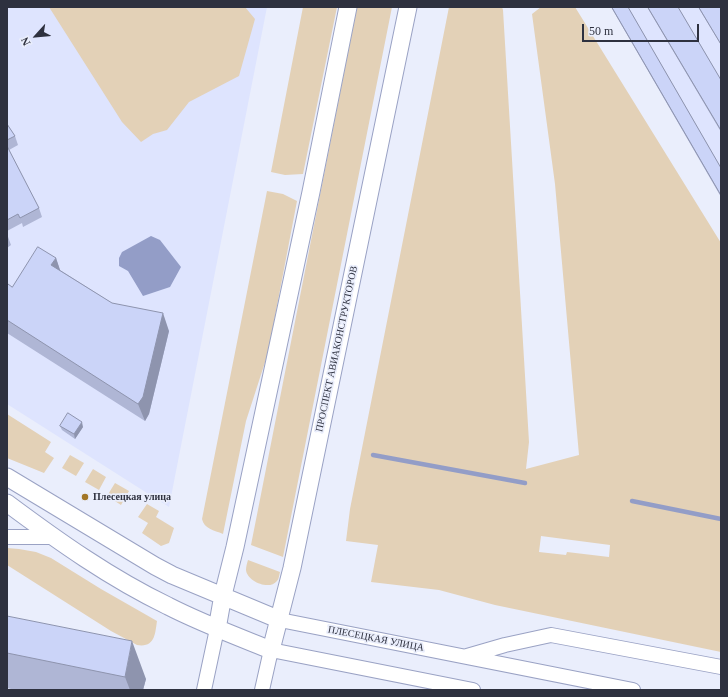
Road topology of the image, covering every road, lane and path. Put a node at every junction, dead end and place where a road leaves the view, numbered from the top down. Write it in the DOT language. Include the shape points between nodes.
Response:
graph roads {
  1 [pos="348,7"];
  2 [pos="408,7"];
  3 [pos="7,476"];
  4 [pos="7,503"];
  5 [pos="7,537"];
  6 [pos="54,537"];
  7 [pos="223,595"];
  8 [pos="280,620"];
  9 [pos="217,630"];
  10 [pos="271,650"];
  11 [pos="466,657"];
  12 [pos="721,667"];
  13 [pos="204,690"];
  14 [pos="262,690"];
  15 [pos="473,690"];
  16 [pos="633,690"];
  1 -- 7 [label="street" via="311,192"];
  2 -- 8 [label="street, ПРОСПЕКТ АВИАКОНСТРУКТОРОВ"];
  3 -- 7 [label="street, ПЛЕСЕЦКАЯ УЛИЦА" via="155,566"];
  4 -- 6 [label="street"];
  5 -- 6 [label="street"];
  6 -- 9 [label="street" via="108,573 166,606"];
  7 -- 8 [label="street, ПЛЕСЕЦКАЯ УЛИЦА"];
  7 -- 9 [label="street"];
  8 -- 10 [label="street, ПРОСПЕКТ АВИАКОНСТРУКТОРОВ"];
  8 -- 11 [label="street, ПЛЕСЕЦКАЯ УЛИЦА"];
  9 -- 10 [label="street"];
  9 -- 13 [label="street"];
  10 -- 14 [label="street, ПРОСПЕКТ АВИАКОНСТРУКТОРОВ"];
  10 -- 15 [label="street"];
  11 -- 12 [label="street" via="551,635"];
  11 -- 16 [label="street, ПЛЕСЕЦКАЯ УЛИЦА"];
}
